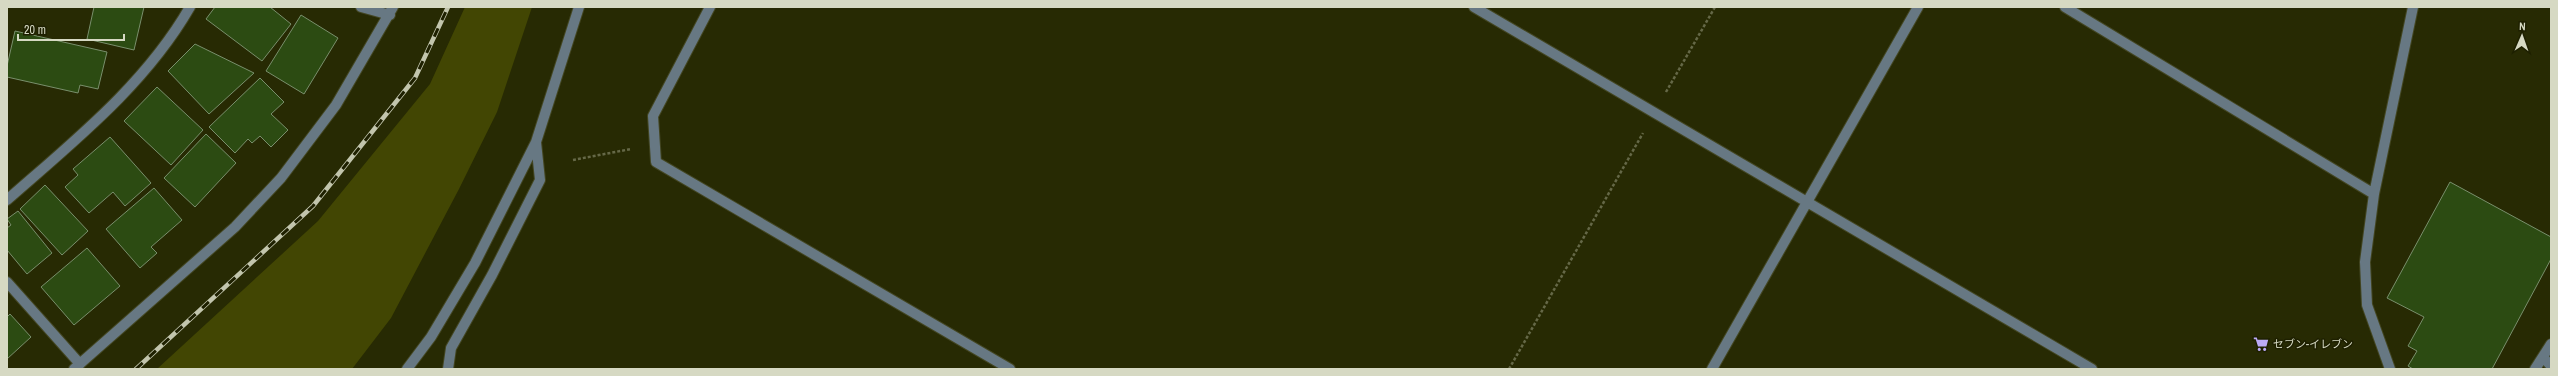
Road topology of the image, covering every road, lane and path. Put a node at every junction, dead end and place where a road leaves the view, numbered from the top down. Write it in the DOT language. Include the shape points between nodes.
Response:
graph roads {
  1 [pos="190,7"];
  2 [pos="361,7"];
  3 [pos="579,7"];
  4 [pos="710,7"];
  5 [pos="1474,7"];
  6 [pos="1715,7"];
  7 [pos="1918,7"];
  8 [pos="2065,7"];
  9 [pos="2413,7"];
  10 [pos="392,11"];
  11 [pos="1656,112"];
  12 [pos="536,142"];
  13 [pos="655,144"];
  14 [pos="573,160"];
  15 [pos="2374,194"];
  16 [pos="7,200"];
  17 [pos="1809,202"];
  18 [pos="7,282"];
  19 [pos="2551,344"];
  20 [pos="2543,357"];
  21 [pos="77,366"];
  22 [pos="2551,366"];
  23 [pos="407,369"];
  24 [pos="448,369"];
  25 [pos="1010,369"];
  26 [pos="1509,369"];
  27 [pos="1712,369"];
  28 [pos="2092,369"];
  29 [pos="2390,369"];
  30 [pos="2535,369"];
  1 -- 16 [label="street" via="174,35 116,104"];
  2 -- 10 [label="street"];
  3 -- 12 [label="street"];
  4 -- 13 [label="street" via="653,116"];
  5 -- 11 [label="street"];
  6 -- 11 [label="path"];
  7 -- 17 [label="street"];
  8 -- 15 [label="street"];
  9 -- 15 [label="street"];
  10 -- 21 [label="street" via="336,105 281,178 234,227"];
  11 -- 17 [label="street"];
  11 -- 26 [label="path"];
  12 -- 23 [label="street" via="475,263 431,337"];
  12 -- 24 [label="street" via="540,180 492,276 451,348"];
  13 -- 14 [label="path"];
  13 -- 25 [label="street" via="656,162"];
  15 -- 29 [label="street" via="2365,262 2367,305"];
  17 -- 27 [label="street"];
  17 -- 28 [label="street"];
  18 -- 21 [label="street"];
  19 -- 20 [label="street"];
  20 -- 22 [label="street"];
  20 -- 30 [label="street"];
}
